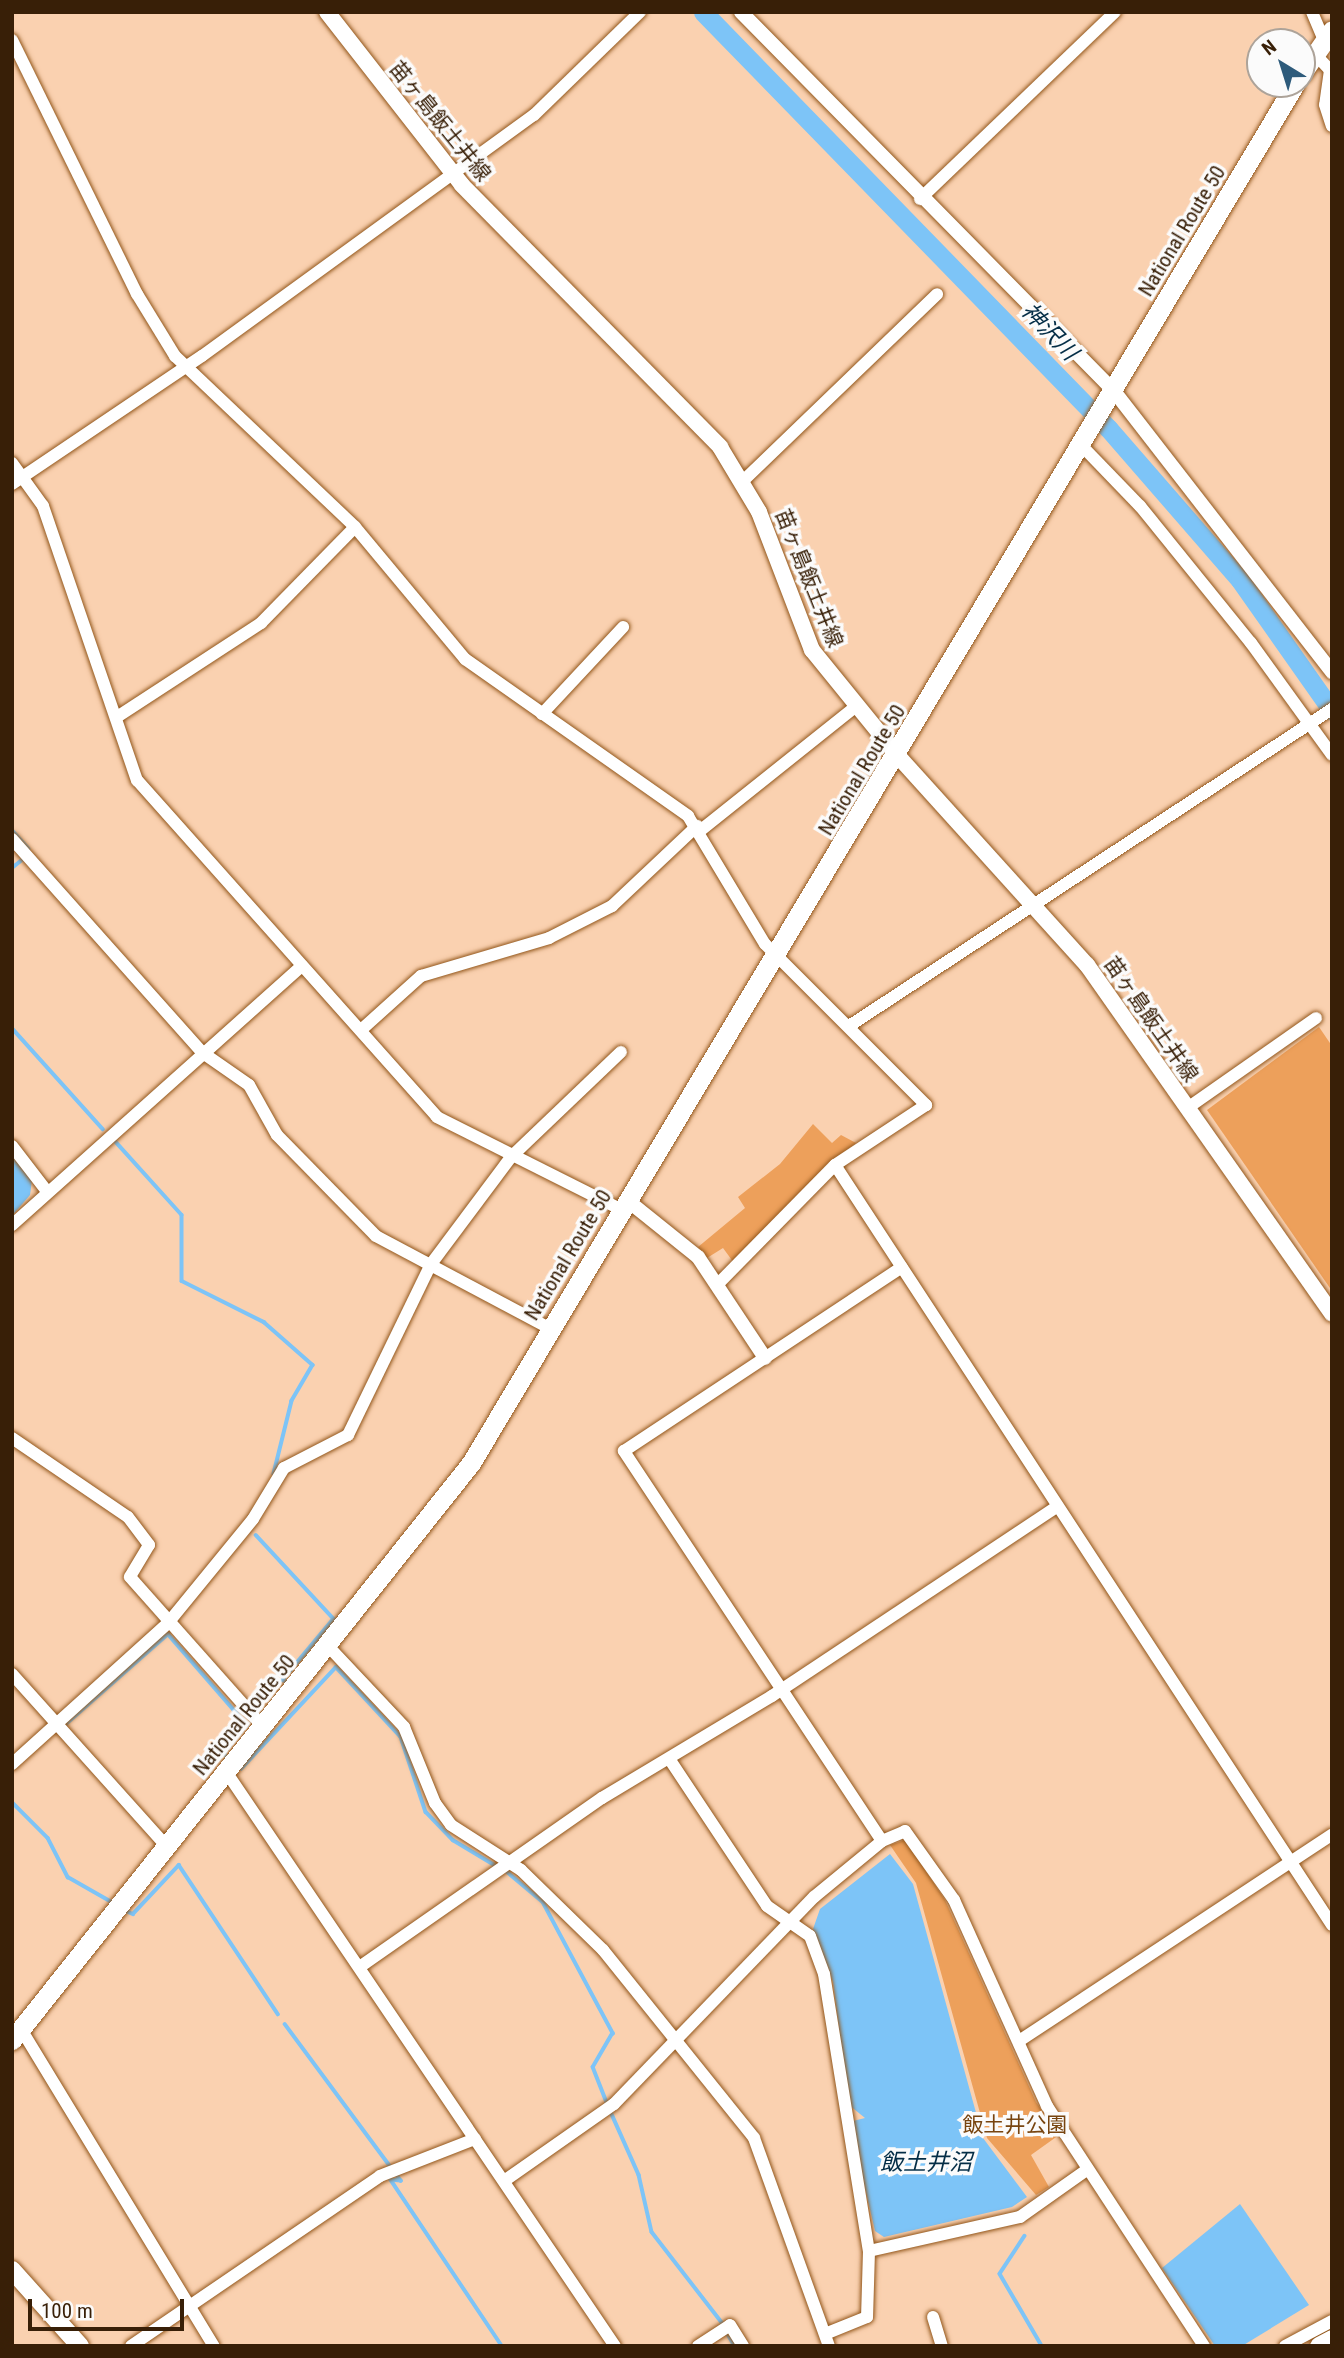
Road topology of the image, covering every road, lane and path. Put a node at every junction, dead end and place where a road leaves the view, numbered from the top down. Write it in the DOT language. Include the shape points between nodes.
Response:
graph roads {
  1 [pos="327,12"];
  2 [pos="640,12"];
  3 [pos="741,12"];
  4 [pos="1115,12"];
  5 [pos="1311,12"];
  6 [pos="12,40"];
  7 [pos="1324,41"];
  8 [pos="1287,98"];
  9 [pos="1332,126"];
  10 [pos="453,174"];
  11 [pos="920,199"];
  12 [pos="937,294"];
  13 [pos="185,367"];
  14 [pos="1110,396"];
  15 [pos="1083,442"];
  16 [pos="12,463"];
  17 [pos="23,474"];
  18 [pos="744,480"];
  19 [pos="12,484"];
  20 [pos="355,527"];
  21 [pos="623,627"];
  22 [pos="1332,672"];
  23 [pos="855,707"];
  24 [pos="1332,709"];
  25 [pos="542,714"];
  26 [pos="117,717"];
  27 [pos="1314,721"];
  28 [pos="1332,755"];
  29 [pos="898,756"];
  30 [pos="699,828"];
  31 [pos="12,838"];
  32 [pos="1036,904"];
  33 [pos="777,953"];
  34 [pos="302,966"];
  35 [pos="1316,1018"];
  36 [pos="849,1026"];
  37 [pos="361,1030"];
  38 [pos="621,1052"];
  39 [pos="203,1053"];
  40 [pos="1189,1107"];
  41 [pos="12,1146"];
  42 [pos="511,1157"];
  43 [pos="835,1165"];
  44 [pos="46,1190"];
  45 [pos="624,1205"];
  46 [pos="12,1225"];
  47 [pos="431,1264"];
  48 [pos="902,1267"];
  49 [pos="717,1285"];
  50 [pos="1331,1311"];
  51 [pos="551,1329"];
  52 [pos="765,1358"];
  53 [pos="12,1438"];
  54 [pos="1055,1508"];
  55 [pos="168,1623"];
  56 [pos="329,1647"];
  57 [pos="12,1674"];
  58 [pos="781,1688"];
  59 [pos="59,1724"];
  60 [pos="264,1728"];
  61 [pos="670,1759"];
  62 [pos="12,1764"];
  63 [pos="227,1773"];
  64 [pos="1332,1835"];
  65 [pos="882,1841"];
  66 [pos="167,1847"];
  67 [pos="1291,1862"];
  68 [pos="513,1864"];
  69 [pos="788,1922"];
  70 [pos="1332,1925"];
  71 [pos="361,1966"];
  72 [pos="16,2035"];
  73 [pos="675,2039"];
  74 [pos="1019,2041"];
  75 [pos="475,2139"];
  76 [pos="1088,2169"];
  77 [pos="504,2181"];
  78 [pos="869,2251"];
  79 [pos="12,2270"];
  80 [pos="187,2303"];
  81 [pos="933,2317"];
  82 [pos="1332,2321"];
  83 [pos="1332,2339"];
  84 [pos="827,2340"];
  85 [pos="80,2346"];
  86 [pos="131,2346"];
  87 [pos="214,2346"];
  88 [pos="615,2346"];
  89 [pos="698,2346"];
  90 [pos="743,2346"];
  91 [pos="942,2346"];
  92 [pos="1204,2346"];
  93 [pos="1285,2346"];
  94 [pos="1319,2346"];
  1 -- 10 [label="main road, 苗ヶ島飯土井線"];
  2 -- 10 [label="street" via="534,115"];
  3 -- 11 [label="street"];
  4 -- 11 [label="street"];
  5 -- 7 [label="street"];
  6 -- 13 [label="street" via="149,315"];
  7 -- 9 [label="street" via="1330,70 1325,104"];
  8 -- 14 [label="highway, National Route 50"];
  10 -- 13 [label="street"];
  10 -- 18 [label="main road, 苗ヶ島飯土井線" via="720,447"];
  11 -- 14 [label="street"];
  12 -- 18 [label="street"];
  13 -- 17 [label="street"];
  13 -- 20 [label="street"];
  14 -- 15 [label="highway"];
  14 -- 22 [label="street"];
  15 -- 27 [label="street"];
  15 -- 29 [label="highway, National Route 50"];
  16 -- 17 [label="street"];
  17 -- 19 [label="street"];
  17 -- 26 [label="street" via="43,506"];
  18 -- 23 [label="main road, 苗ヶ島飯土井線" via="812,650"];
  20 -- 25 [label="street" via="465,659"];
  20 -- 26 [label="street" via="261,623"];
  21 -- 25 [label="street"];
  23 -- 29 [label="main road, 苗ヶ島飯土井線"];
  23 -- 30 [label="street"];
  24 -- 27 [label="street"];
  25 -- 30 [label="street" via="623,766"];
  26 -- 34 [label="street" via="137,780"];
  27 -- 28 [label="street"];
  27 -- 32 [label="street"];
  29 -- 32 [label="main road, 苗ヶ島飯土井線"];
  29 -- 33 [label="highway, National Route 50"];
  30 -- 33 [label="street" via="765,944"];
  30 -- 37 [label="street" via="612,906 549,937 421,976"];
  31 -- 39 [label="street"];
  32 -- 36 [label="street"];
  32 -- 40 [label="main road, 苗ヶ島飯土井線"];
  33 -- 36 [label="street"];
  33 -- 45 [label="highway, National Route 50"];
  34 -- 37 [label="street"];
  34 -- 39 [label="street"];
  35 -- 40 [label="street"];
  36 -- 43 [label="street" via="926,1105"];
  37 -- 42 [label="street" via="437,1117"];
  38 -- 42 [label="street"];
  39 -- 44 [label="street"];
  39 -- 47 [label="street" via="248,1085 277,1135 376,1236"];
  40 -- 50 [label="main road, 苗ヶ島飯土井線"];
  41 -- 44 [label="street"];
  42 -- 45 [label="street"];
  42 -- 47 [label="street"];
  43 -- 48 [label="street"];
  43 -- 49 [label="street"];
  44 -- 46 [label="street"];
  45 -- 49 [label="street" via="698,1257"];
  45 -- 51 [label="highway, National Route 50"];
  47 -- 51 [label="street"];
  47 -- 55 [label="street" via="348,1435 284,1468 253,1519"];
  48 -- 52 [label="street"];
  48 -- 54 [label="street"];
  49 -- 52 [label="street"];
  51 -- 56 [label="highway, National Route 50" via="471,1463"];
  52 -- 58 [label="street" via="624,1451"];
  53 -- 55 [label="street" via="128,1517 149,1545 130,1577"];
  54 -- 58 [label="street"];
  54 -- 67 [label="street"];
  55 -- 59 [label="street"];
  55 -- 60 [label="street"];
  56 -- 60 [label="highway, National Route 50"];
  56 -- 68 [label="street" via="404,1727 435,1803 451,1825"];
  57 -- 59 [label="street"];
  58 -- 61 [label="street"];
  58 -- 65 [label="street"];
  59 -- 62 [label="street"];
  59 -- 66 [label="street"];
  60 -- 63 [label="highway, National Route 50"];
  61 -- 68 [label="street" via="601,1798"];
  61 -- 69 [label="street" via="767,1906"];
  63 -- 66 [label="highway, National Route 50"];
  63 -- 71 [label="street"];
  64 -- 67 [label="street"];
  65 -- 69 [label="street"];
  65 -- 74 [label="street" via="905,1831 954,1900"];
  66 -- 72 [label="highway, National Route 50"];
  67 -- 70 [label="street"];
  67 -- 74 [label="street"];
  68 -- 71 [label="street"];
  68 -- 73 [label="street" via="603,1950"];
  69 -- 73 [label="street"];
  69 -- 78 [label="street" via="810,1936 824,1974"];
  71 -- 75 [label="street"];
  72 -- 80 [label="street"];
  73 -- 77 [label="street" via="614,2105"];
  73 -- 84 [label="street" via="754,2138"];
  74 -- 76 [label="street" via="1047,2106"];
  75 -- 77 [label="street"];
  75 -- 80 [label="street" via="380,2176"];
  76 -- 78 [label="street" via="1020,2217"];
  76 -- 92 [label="street"];
  77 -- 88 [label="street"];
  78 -- 84 [label="street" via="867,2317"];
  79 -- 85 [label="main road"];
  80 -- 86 [label="street"];
  80 -- 87 [label="street"];
  81 -- 91 [label="street"];
  82 -- 93 [label="street"];
  83 -- 94 [label="highway"];
  89 -- 90 [label="street" via="730,2325"];
}
